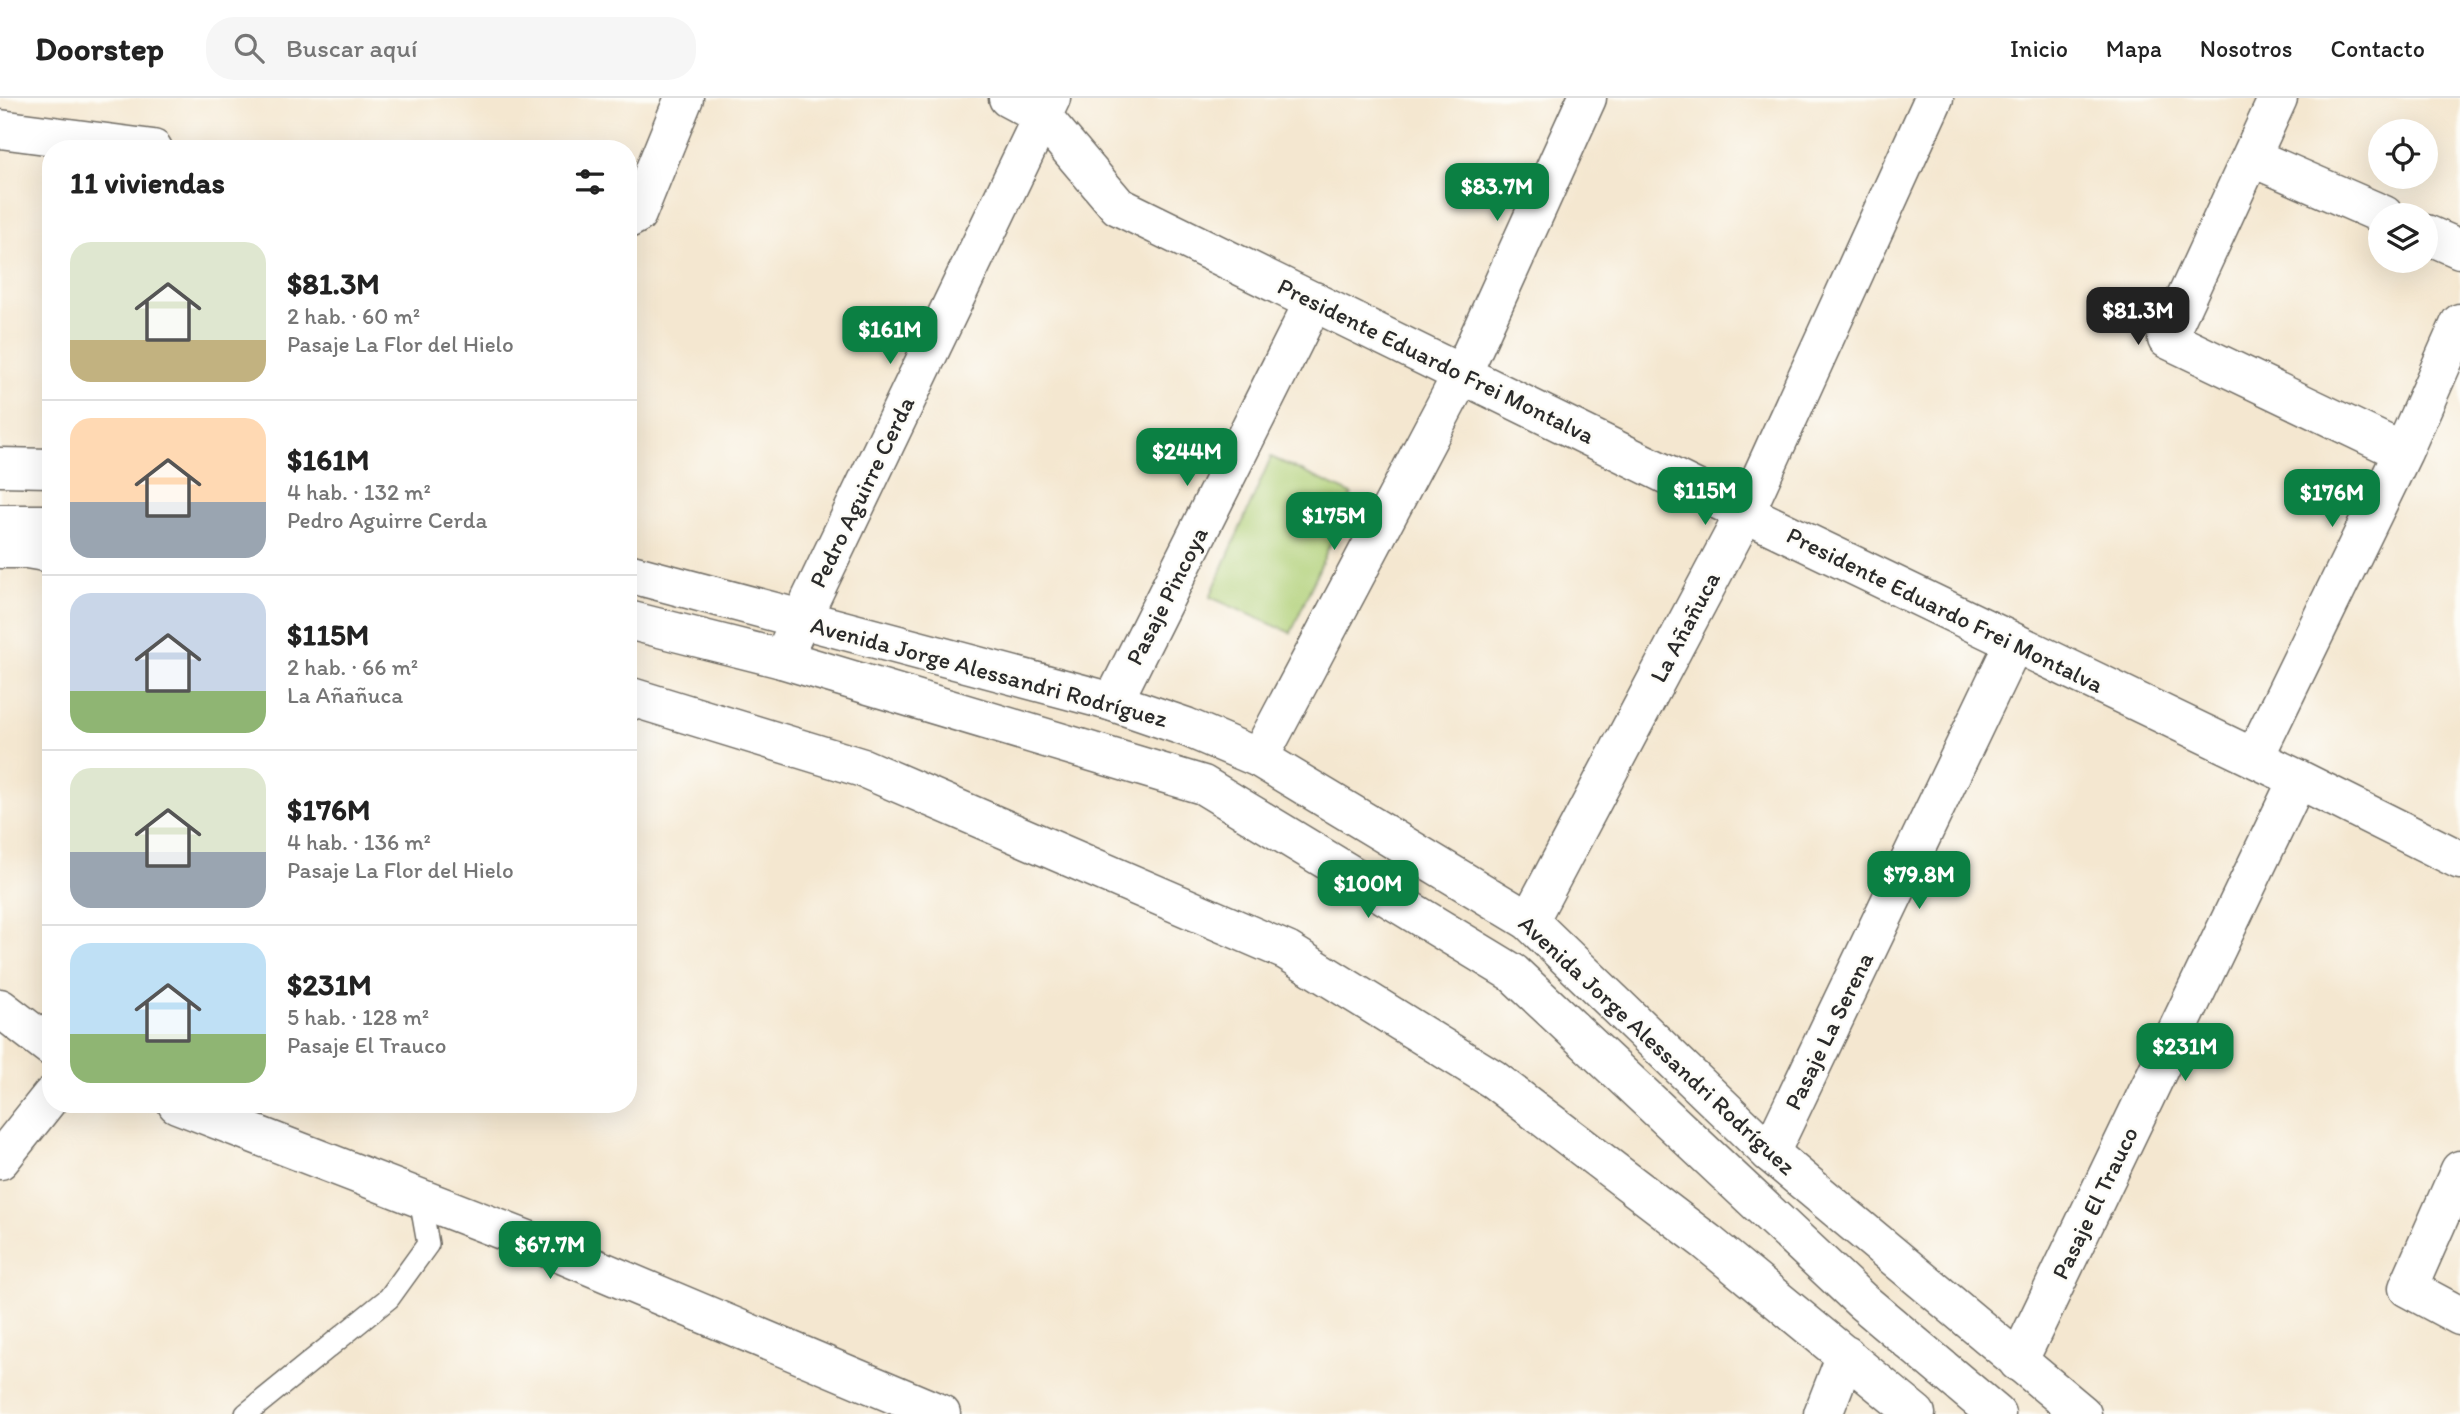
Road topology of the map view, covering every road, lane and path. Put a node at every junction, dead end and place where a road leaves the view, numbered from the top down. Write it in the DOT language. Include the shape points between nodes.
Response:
graph roads {
  1 [pos="684,98"];
  2 [pos="1008,98"];
  3 [pos="1586,98"];
  4 [pos="1934,98"];
  5 [pos="2278,98"];
  6 [pos="1047,107"];
  7 [pos="0,129"];
  8 [pos="84,140"];
  9 [pos="2251,157"];
  10 [pos="2368,208"];
  11 [pos="637,214"];
  12 [pos="2438,239"];
  13 [pos="2460,249"];
  14 [pos="1314,301"];
  15 [pos="2460,323"];
  16 [pos="1462,374"];
  17 [pos="2403,452"];
  18 [pos="0,467"];
  19 [pos="42,468"];
  20 [pos="1745,513"];
  21 [pos="0,524"];
  22 [pos="42,524"];
  23 [pos="0,549"];
  24 [pos="42,552"];
  25 [pos="637,575"];
  26 [pos="801,620"];
  27 [pos="637,622"];
  28 [pos="2014,643"];
  29 [pos="782,659"];
  30 [pos="637,699"];
  31 [pos="1113,702"];
  32 [pos="1259,758"];
  33 [pos="2254,758"];
  34 [pos="2298,779"];
  35 [pos="2460,860"];
  36 [pos="1529,921"];
  37 [pos="0,1008"];
  38 [pos="42,1040"];
  39 [pos="42,1107"];
  40 [pos="200,1113"];
  41 [pos="1770,1153"];
  42 [pos="0,1160"];
  43 [pos="2460,1170"];
  44 [pos="420,1199"];
  45 [pos="2460,1316"];
  46 [pos="1846,1355"];
  47 [pos="2018,1362"];
  48 [pos="246,1414"];
  49 [pos="941,1414"];
  50 [pos="1823,1414"];
  51 [pos="1916,1414"];
  52 [pos="1996,1414"];
  53 [pos="2082,1414"];
  1 -- 11 [label="street"];
  2 -- 6 [label="street, Presidente Eduardo Frei Montalva"];
  3 -- 16 [label="street"];
  4 -- 20 [label="street, La Añañuca"];
  5 -- 9 [label="street"];
  6 -- 14 [label="street, Presidente Eduardo Frei Montalva" via="1118,206"];
  6 -- 26 [label="street, Pedro Aguirre Cerda"];
  7 -- 8 [label="street"];
  9 -- 10 [label="street"];
  9 -- 17 [label="street" via="2166,338"];
  12 -- 13 [label="street"];
  14 -- 16 [label="street, Presidente Eduardo Frei Montalva"];
  14 -- 31 [label="street, Pasaje Pincoya"];
  15 -- 17 [label="street"];
  16 -- 20 [label="street, Presidente Eduardo Frei Montalva"];
  16 -- 32 [label="street"];
  17 -- 33 [label="street"];
  18 -- 19 [label="street"];
  20 -- 28 [label="street, Presidente Eduardo Frei Montalva"];
  20 -- 36 [label="street, La Añañuca"];
  21 -- 22 [label="street"];
  23 -- 24 [label="street"];
  25 -- 26 [label="street, Avenida Jorge Alessandri Rodríguez"];
  26 -- 29 [label="street, Pedro Aguirre Cerda"];
  26 -- 31 [label="street, Avenida Jorge Alessandri Rodríguez"];
  27 -- 29 [label="street, Avenida Jorge Alessandri Rodríguez"];
  28 -- 33 [label="street, Presidente Eduardo Frei Montalva"];
  28 -- 41 [label="street, Pasaje La Serena"];
  29 -- 52 [label="street, Avenida Jorge Alessandri Rodríguez" via="1203,785 1513,973 1862,1301"];
  30 -- 46 [label="street" via="863,768 1287,951 1493,1079 1707,1241"];
  31 -- 32 [label="street, Avenida Jorge Alessandri Rodríguez"];
  32 -- 36 [label="street, Avenida Jorge Alessandri Rodríguez"];
  33 -- 34 [label="street, Presidente Eduardo Frei Montalva"];
  34 -- 35 [label="street, Presidente Eduardo Frei Montalva"];
  34 -- 47 [label="street, Pasaje El Trauco"];
  36 -- 41 [label="street, Avenida Jorge Alessandri Rodríguez"];
  37 -- 38 [label="street"];
  39 -- 42 [label="street"];
  40 -- 44 [label="street"];
  41 -- 47 [label="street, Avenida Jorge Alessandri Rodríguez"];
  43 -- 45 [label="street" via="2408,1288"];
  44 -- 48 [label="lane" via="428,1244 389,1298"];
  44 -- 49 [label="street"];
  46 -- 50 [label="street"];
  46 -- 51 [label="street"];
  47 -- 53 [label="street, Avenida Jorge Alessandri Rodríguez"];
}
